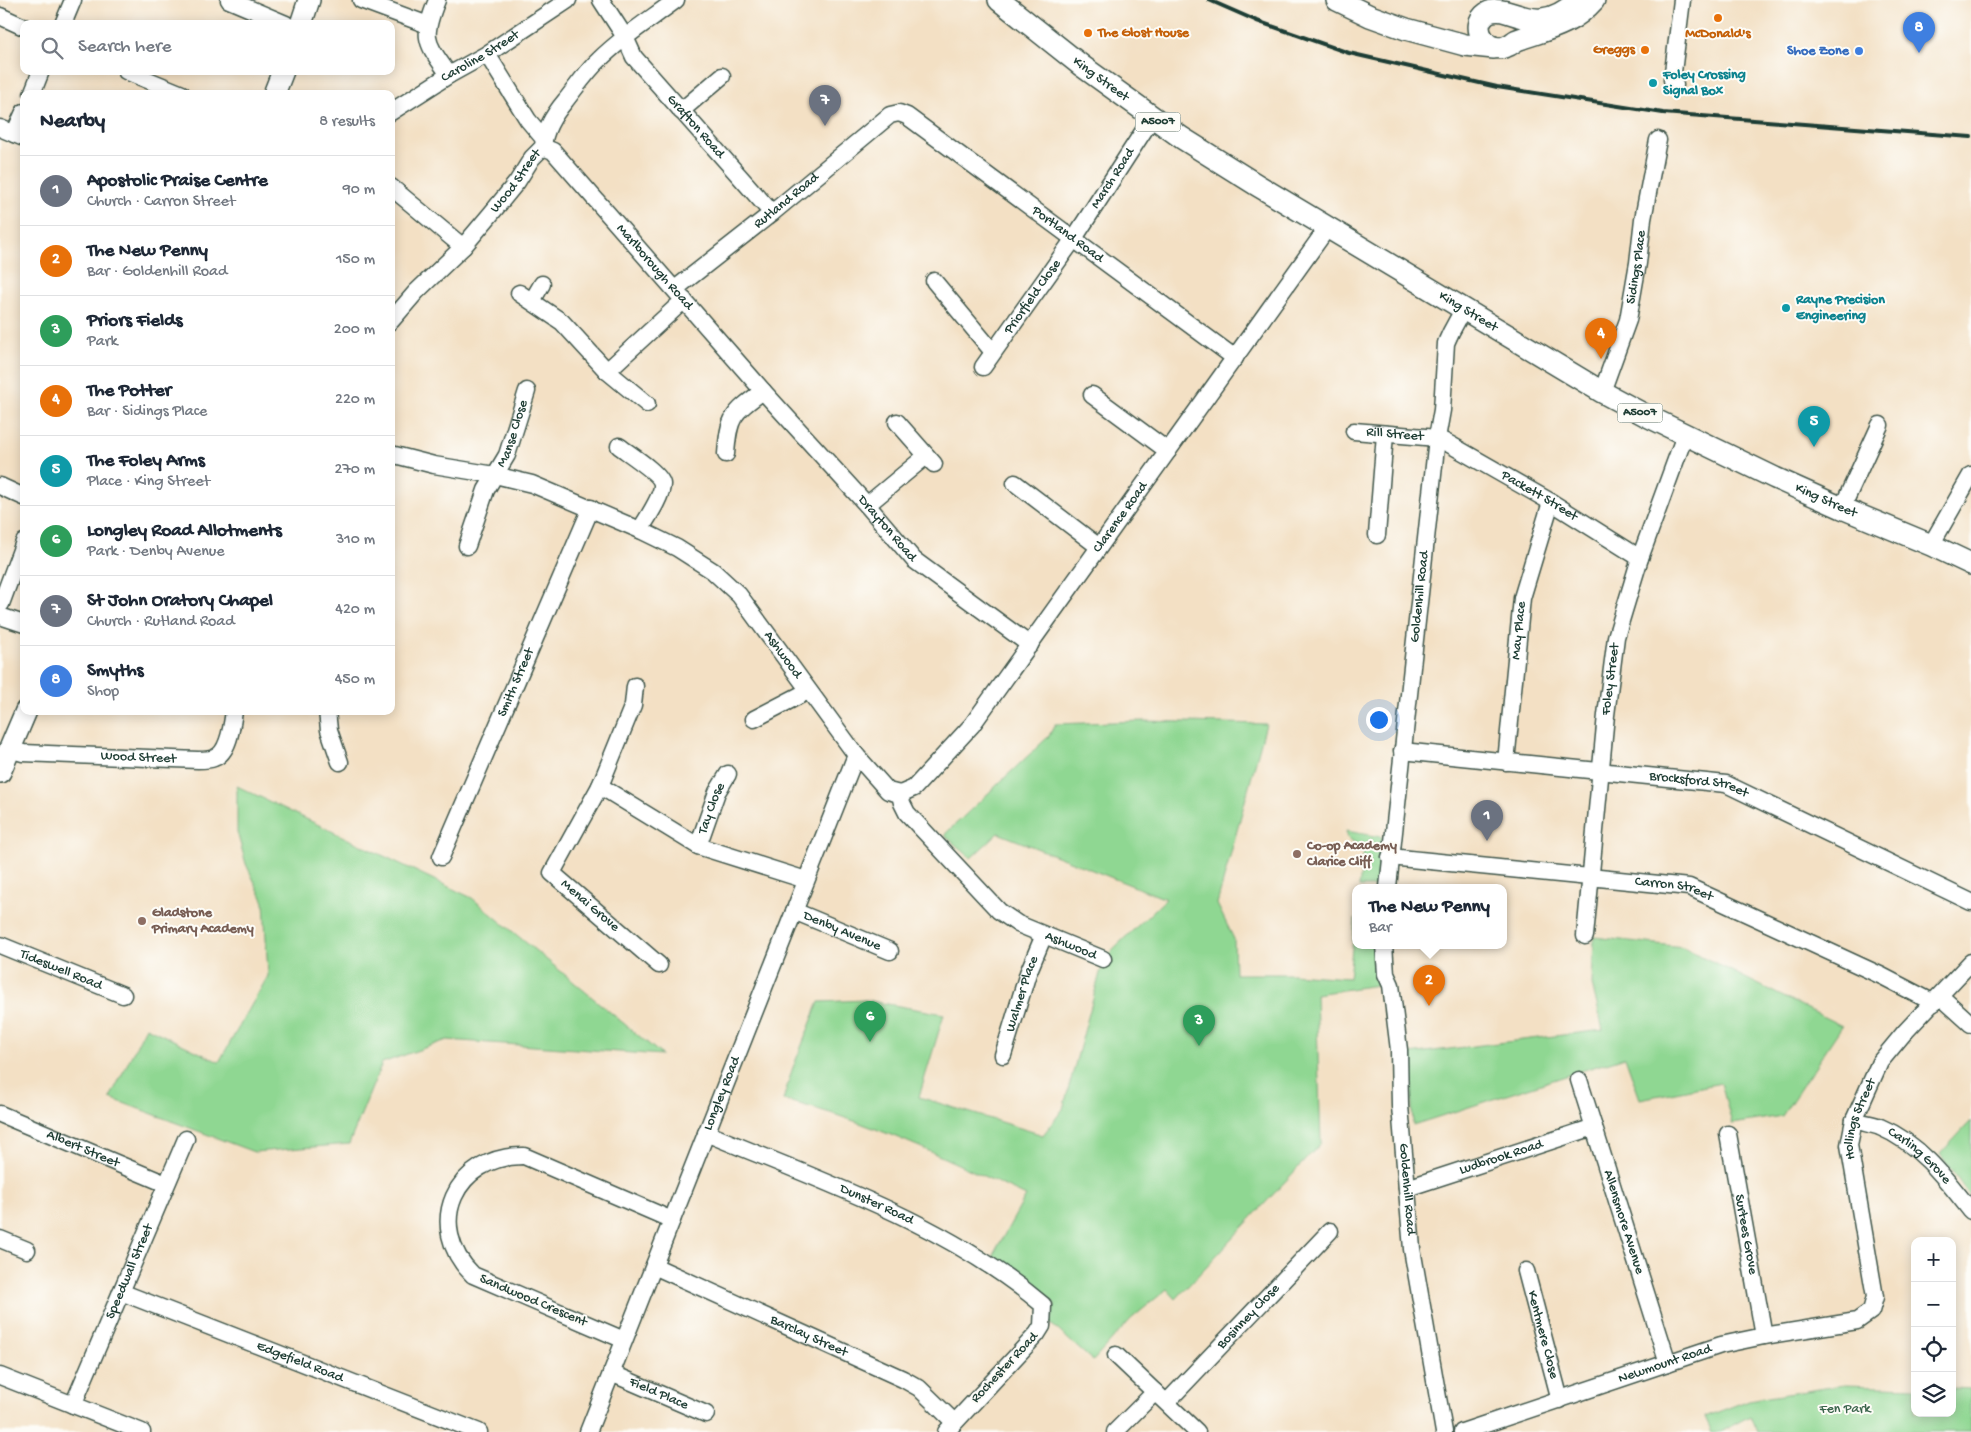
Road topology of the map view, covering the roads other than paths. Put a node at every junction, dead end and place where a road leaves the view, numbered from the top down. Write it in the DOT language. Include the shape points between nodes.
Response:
graph roads {
  1 [pos="73,0"];
  2 [pos="229,0"];
  3 [pos="309,0"];
  4 [pos="361,0"];
  5 [pos="438,0"];
  6 [pos="568,0"];
  7 [pos="601,0"];
  8 [pos="676,0"];
  9 [pos="999,0"];
  10 [pos="1337,0"];
  11 [pos="1578,0"];
  12 [pos="1594,0"];
  13 [pos="1682,0"];
  14 [pos="1511,12"];
  15 [pos="0,16"];
  16 [pos="64,20"];
  17 [pos="276,20"];
  18 [pos="302,20"];
  19 [pos="1481,21"];
  20 [pos="20,24"];
  21 [pos="428,24"];
  22 [pos="625,37"];
  23 [pos="1443,38"];
  24 [pos="1515,41"];
  25 [pos="1494,48"];
  26 [pos="487,54"];
  27 [pos="39,75"];
  28 [pos="136,75"];
  29 [pos="281,75"];
  30 [pos="448,75"];
  31 [pos="722,76"];
  32 [pos="1675,85"];
  33 [pos="34,90"];
  34 [pos="172,90"];
  35 [pos="275,90"];
  36 [pos="395,109"];
  37 [pos="680,111"];
  38 [pos="899,113"];
  39 [pos="1152,118"];
  40 [pos="20,120"];
  41 [pos="13,133"];
  42 [pos="1658,140"];
  43 [pos="544,143"];
  44 [pos="395,190"];
  45 [pos="772,213"];
  46 [pos="1328,227"];
  47 [pos="1072,240"];
  48 [pos="462,247"];
  49 [pos="934,281"];
  50 [pos="542,284"];
  51 [pos="680,295"];
  52 [pos="1464,308"];
  53 [pos="395,317"];
  54 [pos="993,352"];
  55 [pos="1235,358"];
  56 [pos="983,367"];
  57 [pos="608,371"];
  58 [pos="527,391"];
  59 [pos="762,391"];
  60 [pos="1602,392"];
  61 [pos="1092,395"];
  62 [pos="647,404"];
  63 [pos="897,422"];
  64 [pos="1880,425"];
  65 [pos="1354,431"];
  66 [pos="1385,434"];
  67 [pos="1684,435"];
  68 [pos="1437,438"];
  69 [pos="619,446"];
  70 [pos="1168,451"];
  71 [pos="726,454"];
  72 [pos="395,455"];
  73 [pos="495,475"];
  74 [pos="1971,475"];
  75 [pos="1015,483"];
  76 [pos="0,486"];
  77 [pos="20,495"];
  78 [pos="1551,502"];
  79 [pos="867,505"];
  80 [pos="591,508"];
  81 [pos="1842,508"];
  82 [pos="640,530"];
  83 [pos="1377,535"];
  84 [pos="1931,545"];
  85 [pos="466,546"];
  86 [pos="1100,547"];
  87 [pos="20,554"];
  88 [pos="1640,558"];
  89 [pos="1971,564"];
  90 [pos="1,610"];
  91 [pos="20,622"];
  92 [pos="1030,645"];
  93 [pos="635,686"];
  94 [pos="808,691"];
  95 [pos="24,715"];
  96 [pos="233,715"];
  97 [pos="327,715"];
  98 [pos="754,719"];
  99 [pos="9,749"];
  100 [pos="1402,751"];
  101 [pos="856,754"];
  102 [pos="340,762"];
  103 [pos="1506,762"];
  104 [pos="0,772"];
  105 [pos="1601,772"];
  106 [pos="728,774"];
  107 [pos="600,786"];
  108 [pos="900,794"];
  109 [pos="698,846"];
  110 [pos="441,857"];
  111 [pos="1390,857"];
  112 [pos="1590,876"];
  113 [pos="806,880"];
  114 [pos="1388,884"];
  115 [pos="1971,902"];
  116 [pos="794,912"];
  117 [pos="1044,934"];
  118 [pos="1585,936"];
  119 [pos="0,945"];
  120 [pos="1384,949"];
  121 [pos="890,951"];
  122 [pos="1103,959"];
  123 [pos="1971,962"];
  124 [pos="659,965"];
  125 [pos="123,995"];
  126 [pos="1937,1000"];
  127 [pos="1971,1024"];
  128 [pos="1003,1055"];
  129 [pos="1579,1080"];
  130 [pos="0,1114"];
  131 [pos="1854,1120"];
  132 [pos="1594,1127"];
  133 [pos="706,1133"];
  134 [pos="1728,1134"];
  135 [pos="186,1139"];
  136 [pos="166,1184"];
  137 [pos="1407,1188"];
  138 [pos="1971,1211"];
  139 [pos="672,1220"];
  140 [pos="1330,1231"];
  141 [pos="0,1239"];
  142 [pos="27,1250"];
  143 [pos="654,1266"];
  144 [pos="1526,1271"];
  145 [pos="121,1292"];
  146 [pos="1036,1299"];
  147 [pos="1871,1311"];
  148 [pos="1764,1336"];
  149 [pos="624,1340"];
  150 [pos="1116,1355"];
  151 [pos="1668,1363"];
  152 [pos="611,1373"];
  153 [pos="0,1376"];
  154 [pos="1161,1397"];
  155 [pos="1560,1400"];
  156 [pos="73,1405"];
  157 [pos="706,1414"];
  158 [pos="950,1427"];
  159 [pos="476,1431"];
  160 [pos="142,1432"];
  161 [pos="588,1432"];
  162 [pos="1115,1432"];
  163 [pos="1197,1432"];
  164 [pos="1444,1432"];
  165 [pos="1462,1432"];
  1 -- 16 [label="street"];
  2 -- 17 [label="street"];
  3 -- 18 [label="main road"];
  4 -- 21 [label="street"];
  5 -- 21 [label="street"];
  6 -- 26 [label="street, Caroline Street"];
  7 -- 22 [label="street, Grafton Road"];
  8 -- 22 [label="street, Wood Street"];
  9 -- 39 [label="main road, King Street / A5007"];
  10 -- 23 [label="main road" via="1406,29"];
  11 -- 14 [label="main road" via="1569,9 1548,18 1529,18"];
  12 -- 24 [label="main road" via="1564,24"];
  13 -- 32 [label="street" via="1672,80"];
  14 -- 19 [label="main road" via="1494,9"];
  14 -- 24 [label="main road" via="1519,25"];
  15 -- 20 [label="street"];
  19 -- 23 [label="main road"];
  19 -- 25 [label="main road" via="1482,38"];
  21 -- 30 [label="street" via="430,47"];
  22 -- 37 [label="street, Grafton Road" via="634,56"];
  22 -- 43 [label="street, Wood Street" via="600,58 557,110"];
  23 -- 25 [label="main road" via="1465,45"];
  24 -- 25 [label="main road" via="1506,47"];
  26 -- 30 [label="street, Caroline Street"];
  26 -- 43 [label="street, Marlborough Road"];
  27 -- 33 [label="street"];
  28 -- 34 [label="street"];
  29 -- 35 [label="main road"];
  30 -- 36 [label="street, Caroline Street"];
  31 -- 37 [label="street"];
  37 -- 45 [label="street, Grafton Road"];
  38 -- 45 [label="street, Rutland Road" via="890,115"];
  38 -- 47 [label="street, Portland Road"];
  39 -- 46 [label="main road, King Street / A5007"];
  39 -- 47 [label="street, March Road"];
  40 -- 41 [label="street"];
  42 -- 60 [label="street, Sidings Place" via="1628,320"];
  43 -- 48 [label="street, Wood Street" via="517,182"];
  43 -- 51 [label="street, Marlborough Road"];
  44 -- 48 [label="street"];
  45 -- 51 [label="street, Rutland Road"];
  46 -- 52 [label="main road, King Street / A5007"];
  46 -- 55 [label="street, Clarence Road"];
  47 -- 54 [label="street, Priorfield Close"];
  47 -- 55 [label="street, Portland Road"];
  48 -- 53 [label="street, Wood Street"];
  49 -- 54 [label="street"];
  50 -- 57 [label="street" via="526,297 562,322"];
  51 -- 57 [label="street, Rutland Road"];
  51 -- 59 [label="street, Marlborough Road"];
  52 -- 60 [label="main road, King Street / A5007"];
  52 -- 68 [label="street, Goldenhill Road" via="1446,343"];
  54 -- 56 [label="street, Priorfield Close"];
  55 -- 70 [label="street, Clarence Road"];
  57 -- 62 [label="street"];
  58 -- 73 [label="street, Manse Close" via="507,455"];
  59 -- 71 [label="street" via="737,410 728,429"];
  59 -- 79 [label="street, Drayton Road"];
  60 -- 67 [label="main road, King Street / A5007"];
  61 -- 70 [label="street"];
  63 -- 79 [label="street" via="930,460"];
  64 -- 81 [label="street"];
  65 -- 66 [label="street, Rill Street"];
  66 -- 68 [label="street, Rill Street"];
  66 -- 83 [label="street"];
  67 -- 81 [label="main road, King Street / A5007"];
  67 -- 88 [label="street, Foley Street"];
  68 -- 78 [label="street, Packett Street"];
  68 -- 100 [label="street, Goldenhill Road"];
  69 -- 82 [label="street" via="658,476 662,483 661,492"];
  70 -- 86 [label="street, Clarence Road"];
  72 -- 73 [label="street, Ashwood"];
  73 -- 80 [label="street, Ashwood" via="532,484"];
  73 -- 85 [label="street, Manse Close" via="486,490"];
  74 -- 84 [label="street"];
  75 -- 86 [label="street"];
  76 -- 77 [label="street"];
  78 -- 88 [label="street, Packett Street"];
  78 -- 103 [label="street, May Place" via="1522,598"];
  79 -- 92 [label="street, Drayton Road" via="914,560"];
  80 -- 82 [label="street, Ashwood"];
  80 -- 110 [label="street, Smith Street"];
  81 -- 84 [label="main road, King Street / A5007"];
  82 -- 94 [label="street, Ashwood" via="713,571 738,595"];
  84 -- 89 [label="main road, King Street / A5007"];
  86 -- 92 [label="street, Clarence Road"];
  87 -- 90 [label="street"];
  88 -- 105 [label="street, Foley Street" via="1616,637"];
  90 -- 91 [label="street"];
  92 -- 108 [label="street, Clarence Road" via="972,724 914,788"];
  93 -- 107 [label="street, Menai Grove" via="633,705"];
  94 -- 98 [label="street"];
  94 -- 101 [label="street, Ashwood"];
  95 -- 99 [label="main road"];
  96 -- 99 [label="street, Wood Street" via="230,736 220,755 214,758 23,753"];
  97 -- 102 [label="street"];
  99 -- 104 [label="main road"];
  100 -- 103 [label="street, Brocksford Street"];
  100 -- 111 [label="street, Goldenhill Road"];
  101 -- 108 [label="street, Ashwood" via="888,791"];
  101 -- 113 [label="street, Longley Road"];
  103 -- 105 [label="street, Brocksford Street"];
  105 -- 112 [label="street, Foley Street"];
  105 -- 115 [label="street, Brocksford Street" via="1726,784"];
  106 -- 109 [label="street, Tay Close" via="717,792"];
  107 -- 109 [label="street"];
  107 -- 124 [label="street, Menai Grove" via="552,873"];
  108 -- 117 [label="street, Ashwood" via="907,813 999,911 1018,924"];
  109 -- 113 [label="street"];
  111 -- 112 [label="street, Carron Street"];
  111 -- 114 [label="street, Goldenhill Road"];
  112 -- 118 [label="street, Foley Street"];
  112 -- 126 [label="street, Carron Street" via="1689,888"];
  113 -- 116 [label="street, Longley Road"];
  116 -- 121 [label="street, Denby Avenue"];
  116 -- 133 [label="street, Longley Road"];
  117 -- 122 [label="street, Ashwood"];
  117 -- 128 [label="street, Walmer Place"];
  119 -- 125 [label="street, Tideswell Road"];
  120 -- 137 [label="street, Goldenhill Road" via="1399,1050"];
  123 -- 126 [label="street, Hollings Street"];
  126 -- 127 [label="street, Carron Street"];
  126 -- 131 [label="street, Hollings Street" via="1880,1062"];
  129 -- 132 [label="street, Allensmore Avenue"];
  130 -- 136 [label="street, Albert Street"];
  131 -- 138 [label="street, Carling Grove" via="1880,1127 1906,1141 1941,1173"];
  131 -- 147 [label="street, Hollings Street" via="1849,1145 1875,1297"];
  132 -- 137 [label="street, Ludbrook Road"];
  132 -- 151 [label="street, Allensmore Avenue"];
  133 -- 139 [label="street, Longley Road"];
  133 -- 146 [label="street, Dunster Road" via="890,1211 957,1245"];
  134 -- 148 [label="street, Surtees Grove"];
  135 -- 136 [label="street, Speedwall Street"];
  136 -- 145 [label="street, Speedwall Street"];
  137 -- 164 [label="street, Goldenhill Road" via="1412,1249"];
  139 -- 143 [label="street, Longley Road"];
  139 -- 149 [label="street, Sandwood Crescent" via="524,1156 501,1158 480,1166 463,1182 454,1197 449,1214 450,1236 458,1258 473,1275"];
  140 -- 154 [label="street, Bosinney Close"];
  141 -- 142 [label="street"];
  143 -- 149 [label="street, Longley Road"];
  143 -- 158 [label="street, Barclay Street" via="903,1379 918,1388"];
  144 -- 155 [label="street, Kentmere Close"];
  145 -- 156 [label="street, Speedwall Street"];
  145 -- 159 [label="street, Edgefield Road"];
  146 -- 158 [label="street, Rochester Road" via="1043,1305 1042,1326 1037,1334"];
  147 -- 148 [label="street, Newmount Road" via="1857,1321"];
  148 -- 151 [label="street, Newmount Road" via="1722,1345"];
  149 -- 152 [label="street, Longley Road"];
  150 -- 154 [label="street"];
  151 -- 155 [label="street, Newmount Road"];
  152 -- 157 [label="street, Field Place"];
  152 -- 161 [label="street, Longley Road"];
  153 -- 156 [label="street"];
  154 -- 162 [label="street, Bosinney Close"];
  154 -- 163 [label="street"];
  155 -- 165 [label="street, Newmount Road"];
  156 -- 160 [label="street"];
}
